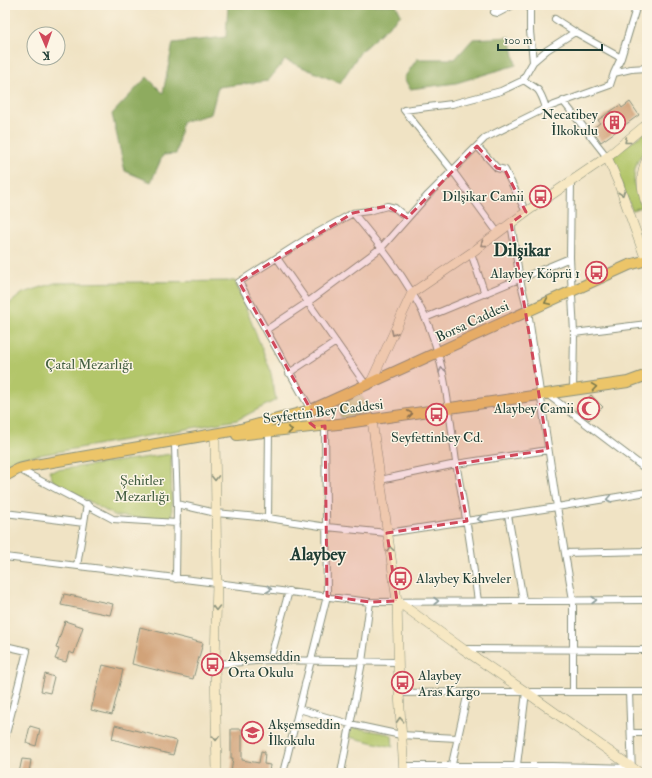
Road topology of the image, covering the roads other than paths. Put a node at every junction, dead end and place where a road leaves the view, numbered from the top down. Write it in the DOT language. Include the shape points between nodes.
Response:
graph roads {
  1 [pos="497,5"];
  2 [pos="513,5"];
  3 [pos="530,5"];
  4 [pos="637,5"];
  5 [pos="555,19"];
  6 [pos="575,32"];
  7 [pos="621,58"];
  8 [pos="533,62"];
  9 [pos="647,68"];
  10 [pos="614,73"];
  11 [pos="524,80"];
  12 [pos="563,102"];
  13 [pos="546,108"];
  14 [pos="647,124"];
  15 [pos="477,146"];
  16 [pos="607,157"];
  17 [pos="647,160"];
  18 [pos="452,170"];
  19 [pos="571,181"];
  20 [pos="647,206"];
  21 [pos="526,212"];
  22 [pos="353,213"];
  23 [pos="407,218"];
  24 [pos="512,223"];
  25 [pos="498,233"];
  26 [pos="382,247"];
  27 [pos="471,253"];
  28 [pos="277,258"];
  29 [pos="570,258"];
  30 [pos="647,261"];
  31 [pos="520,280"];
  32 [pos="572,290"];
  33 [pos="412,293"];
  34 [pos="485,294"];
  35 [pos="308,302"];
  36 [pos="528,311"];
  37 [pos="425,318"];
  38 [pos="647,324"];
  39 [pos="266,330"];
  40 [pos="574,333"];
  41 [pos="336,342"];
  42 [pos="438,352"];
  43 [pos="289,373"];
  44 [pos="647,375"];
  45 [pos="368,384"];
  46 [pos="573,390"];
  47 [pos="544,394"];
  48 [pos="450,408"];
  49 [pos="311,410"];
  50 [pos="372,420"];
  51 [pos="320,426"];
  52 [pos="268,427"];
  53 [pos="215,436"];
  54 [pos="175,443"];
  55 [pos="548,450"];
  56 [pos="456,464"];
  57 [pos="21,470"];
  58 [pos="647,470"];
  59 [pos="5,476"];
  60 [pos="380,480"];
  61 [pos="5,482"];
  62 [pos="647,492"];
  63 [pos="87,504"];
  64 [pos="177,504"];
  65 [pos="557,507"];
  66 [pos="5,513"];
  67 [pos="216,513"];
  68 [pos="508,515"];
  69 [pos="268,518"];
  70 [pos="467,521"];
  71 [pos="84,523"];
  72 [pos="177,523"];
  73 [pos="327,527"];
  74 [pos="387,533"];
  75 [pos="647,551"];
  76 [pos="564,553"];
  77 [pos="5,557"];
  78 [pos="77,566"];
  79 [pos="176,579"];
  80 [pos="217,582"];
  81 [pos="289,591"];
  82 [pos="327,596"];
  83 [pos="522,600"];
  84 [pos="573,600"];
  85 [pos="647,600"];
  86 [pos="397,601"];
  87 [pos="478,601"];
  88 [pos="370,602"];
  89 [pos="5,646"];
  90 [pos="463,649"];
  91 [pos="574,649"];
  92 [pos="647,650"];
  93 [pos="270,660"];
  94 [pos="311,660"];
  95 [pos="362,662"];
  96 [pos="398,662"];
  97 [pos="215,664"];
  98 [pos="468,692"];
  99 [pos="526,692"];
  100 [pos="573,692"];
  101 [pos="629,692"];
  102 [pos="647,692"];
  103 [pos="399,693"];
  104 [pos="299,709"];
  105 [pos="350,724"];
  106 [pos="647,733"];
  107 [pos="631,734"];
  108 [pos="401,735"];
  109 [pos="5,738"];
  110 [pos="457,738"];
  111 [pos="451,766"];
  112 [pos="404,770"];
  113 [pos="516,770"];
  114 [pos="552,770"];
  115 [pos="634,771"];
  116 [pos="217,773"];
  117 [pos="283,773"];
  118 [pos="341,773"];
  119 [pos="450,773"];
  1 -- 2 [label="street" via="494,12 498,13"];
  3 -- 8 [label="street"];
  4 -- 7 [label="street"];
  5 -- 6 [label="street"];
  6 -- 7 [label="street"];
  6 -- 8 [label="street"];
  7 -- 10 [label="street"];
  8 -- 11 [label="street"];
  9 -- 10 [label="street"];
  10 -- 12 [label="street" via="610,85"];
  11 -- 13 [label="street" via="537,89"];
  11 -- 18 [label="street" via="501,91 452,104 404,110"];
  12 -- 13 [label="street"];
  12 -- 16 [label="street"];
  13 -- 15 [label="street" via="484,138"];
  14 -- 16 [label="street, one-way"];
  15 -- 18 [label="street"];
  15 -- 21 [label="street" via="497,168 505,170"];
  16 -- 19 [label="street"];
  16 -- 30 [label="street, one-way"];
  17 -- 20 [label="street" via="641,173 642,192"];
  18 -- 23 [label="street"];
  18 -- 25 [label="street"];
  19 -- 21 [label="street"];
  19 -- 29 [label="street"];
  21 -- 24 [label="street"];
  22 -- 23 [label="street" via="387,206 395,208"];
  22 -- 26 [label="street"];
  22 -- 28 [label="street"];
  23 -- 26 [label="street"];
  24 -- 25 [label="street"];
  24 -- 31 [label="street"];
  25 -- 27 [label="street, one-way"];
  26 -- 33 [label="street"];
  26 -- 35 [label="street"];
  27 -- 33 [label="street"];
  27 -- 34 [label="street"];
  28 -- 35 [label="street"];
  28 -- 39 [label="street" via="239,282"];
  29 -- 31 [label="street"];
  29 -- 32 [label="street"];
  30 -- 32 [label="main road, Borsa Caddesi" via="629,265"];
  31 -- 34 [label="street"];
  31 -- 36 [label="street"];
  32 -- 36 [label="main road, Borsa Caddesi, one-way"];
  32 -- 40 [label="street"];
  33 -- 37 [label="street"];
  33 -- 45 [label="street, one-way"];
  34 -- 37 [label="street"];
  35 -- 39 [label="street"];
  35 -- 41 [label="street"];
  36 -- 42 [label="main road, Borsa Caddesi"];
  36 -- 47 [label="street"];
  37 -- 42 [label="street"];
  38 -- 40 [label="street"];
  39 -- 43 [label="street"];
  40 -- 46 [label="street"];
  41 -- 43 [label="street"];
  41 -- 45 [label="street"];
  42 -- 45 [label="main road, Borsa Caddesi"];
  48 -- 42 [label="street, one-way"];
  43 -- 49 [label="street"];
  46 -- 44 [label="main road, Seyfettin Bey Caddesi, one-way" via="628,382"];
  45 -- 49 [label="main road, Borsa Caddesi"];
  46 -- 47 [label="main road, Seyfettin Bey Caddesi"];
  47 -- 48 [label="main road, Seyfettin Bey Caddesi"];
  47 -- 55 [label="street"];
  47 -- 58 [label="street"];
  50 -- 48 [label="main road, Seyfettin Bey Caddesi, one-way"];
  48 -- 56 [label="street"];
  49 -- 51 [label="main road" via="310,423"];
  49 -- 52 [label="main road, Seyfettin Bey Caddesi"];
  50 -- 51 [label="main road, Seyfettin Bey Caddesi"];
  50 -- 60 [label="street"];
  52 -- 51 [label="main road, Seyfettin Bey Caddesi, one-way"];
  51 -- 73 [label="street"];
  52 -- 53 [label="main road, Seyfettin Bey Caddesi" via="237,430"];
  52 -- 69 [label="street"];
  53 -- 54 [label="main road, Seyfettin Bey Caddesi"];
  53 -- 67 [label="street, one-way"];
  54 -- 57 [label="main road, Seyfettin Bey Caddesi" via="35,465"];
  54 -- 64 [label="street"];
  55 -- 56 [label="street"];
  55 -- 65 [label="street"];
  56 -- 60 [label="street"];
  56 -- 70 [label="street"];
  57 -- 59 [label="main road, Seyfettin Bey Caddesi"];
  57 -- 61 [label="main road, Seyfettin Bey Caddesi"];
  57 -- 63 [label="street"];
  60 -- 74 [label="street"];
  62 -- 65 [label="street, one-way"];
  63 -- 71 [label="street"];
  63 -- 72 [label="street" via="113,519"];
  64 -- 67 [label="street"];
  64 -- 72 [label="street"];
  65 -- 68 [label="street"];
  65 -- 76 [label="street"];
  66 -- 71 [label="street"];
  67 -- 69 [label="street"];
  67 -- 80 [label="street"];
  68 -- 70 [label="street, one-way"];
  68 -- 83 [label="street"];
  69 -- 73 [label="street"];
  70 -- 74 [label="street"];
  70 -- 87 [label="street"];
  71 -- 78 [label="street"];
  72 -- 79 [label="street"];
  73 -- 74 [label="street"];
  73 -- 82 [label="street"];
  86 -- 74 [label="street, one-way"];
  75 -- 76 [label="street"];
  76 -- 84 [label="street"];
  77 -- 78 [label="street"];
  78 -- 79 [label="street"];
  79 -- 80 [label="street"];
  80 -- 81 [label="street, one-way"];
  80 -- 97 [label="street, one-way"];
  81 -- 82 [label="street"];
  81 -- 93 [label="street"];
  82 -- 88 [label="street"];
  82 -- 94 [label="street"];
  83 -- 84 [label="street"];
  83 -- 87 [label="street"];
  84 -- 85 [label="street, one-way"];
  84 -- 91 [label="street"];
  86 -- 87 [label="street, one-way"];
  86 -- 88 [label="street"];
  86 -- 90 [label="street"];
  86 -- 96 [label="street"];
  88 -- 95 [label="street"];
  89 -- 109 [label="street" via="27,651"];
  90 -- 91 [label="street"];
  90 -- 99 [label="street"];
  91 -- 92 [label="street"];
  91 -- 100 [label="street"];
  93 -- 94 [label="street"];
  93 -- 97 [label="street"];
  94 -- 95 [label="street"];
  94 -- 104 [label="street"];
  95 -- 96 [label="street"];
  95 -- 105 [label="street"];
  96 -- 103 [label="street"];
  97 -- 116 [label="street, one-way"];
  98 -- 99 [label="street"];
  98 -- 103 [label="street"];
  98 -- 110 [label="street"];
  99 -- 100 [label="street"];
  99 -- 113 [label="street"];
  99 -- 115 [label="street"];
  100 -- 101 [label="street"];
  101 -- 102 [label="street"];
  101 -- 107 [label="street"];
  108 -- 103 [label="street, one-way"];
  104 -- 105 [label="street"];
  104 -- 117 [label="street"];
  105 -- 108 [label="street"];
  105 -- 118 [label="street"];
  106 -- 107 [label="street"];
  107 -- 115 [label="street"];
  108 -- 110 [label="street"];
  108 -- 112 [label="street"];
  110 -- 111 [label="street"];
  111 -- 112 [label="street"];
  111 -- 113 [label="street"];
  111 -- 119 [label="street"];
  113 -- 114 [label="street"];
  114 -- 115 [label="street"];
}
